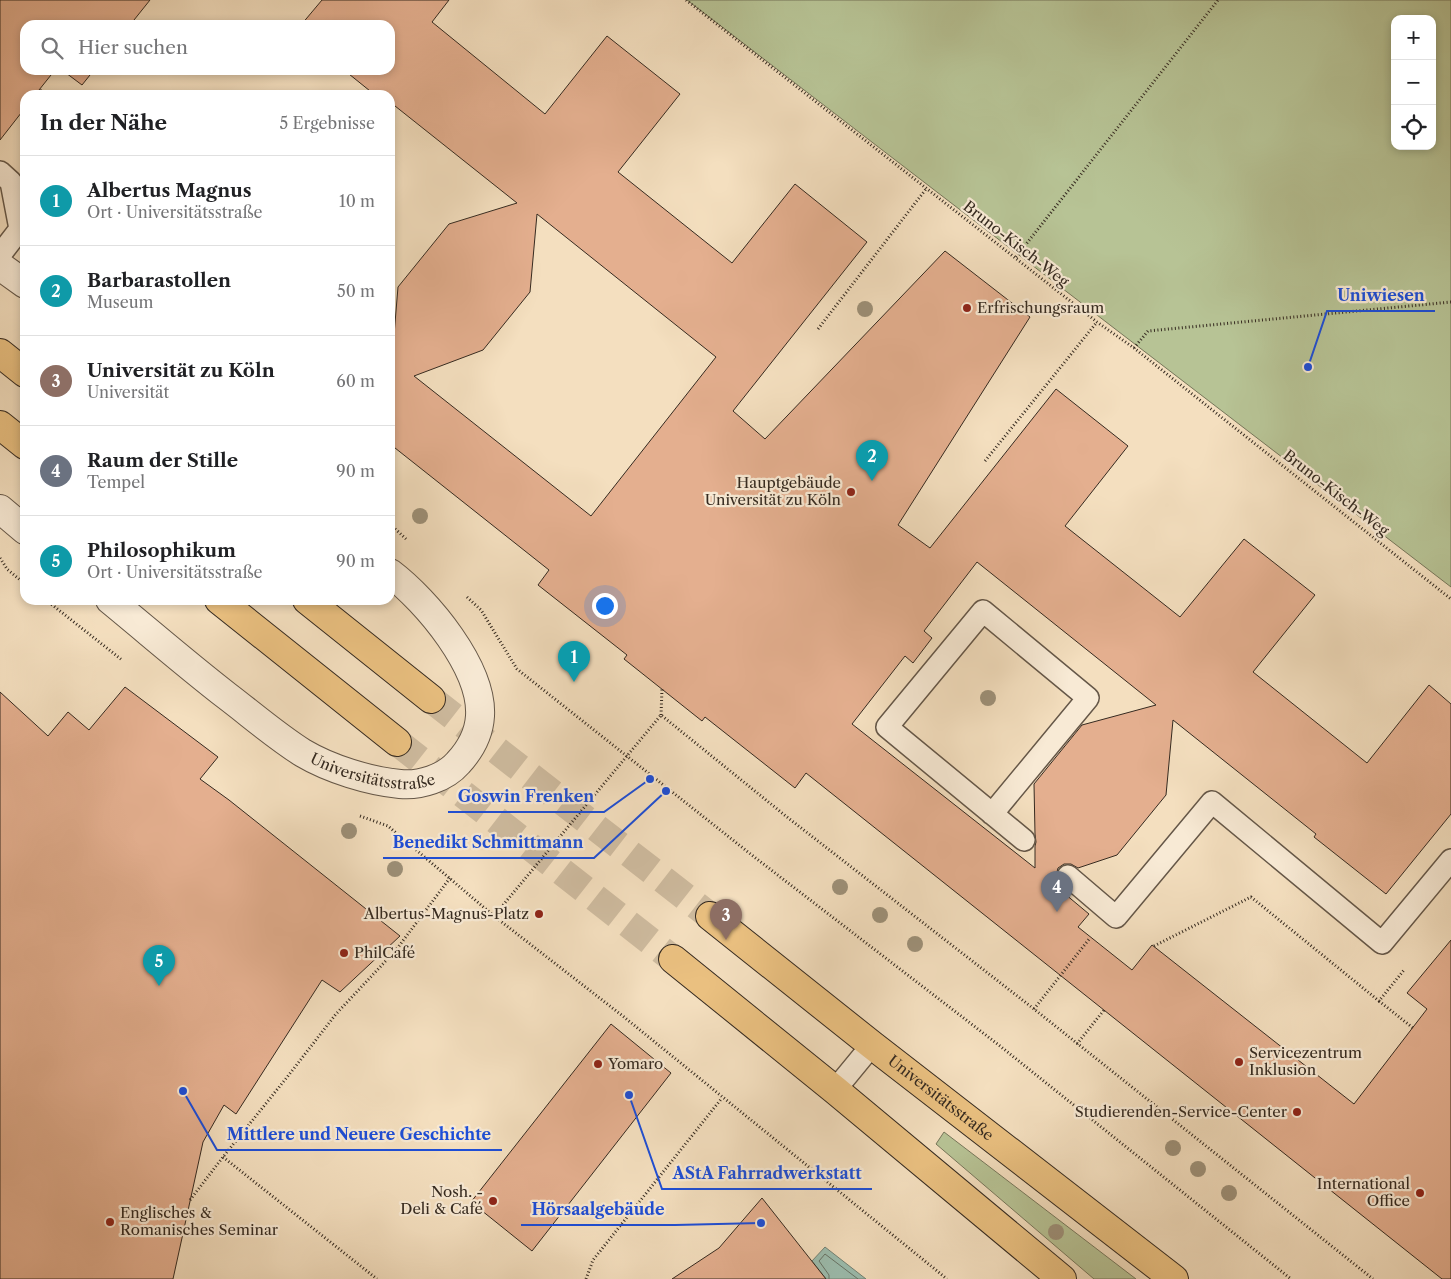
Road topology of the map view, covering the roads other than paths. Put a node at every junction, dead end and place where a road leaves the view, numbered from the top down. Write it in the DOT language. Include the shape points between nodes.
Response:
graph roads {
  1 [pos="0,172"];
  2 [pos="0,255"];
  3 [pos="0,266"];
  4 [pos="20,280"];
  5 [pos="0,352"];
  6 [pos="20,369"];
  7 [pos="0,426"];
  8 [pos="20,441"];
  9 [pos="0,509"];
  10 [pos="20,526"];
  11 [pos="395,577"];
  12 [pos="116,605"];
  13 [pos="225,605"];
  14 [pos="314,605"];
  15 [pos="431,699"];
  16 [pos="397,742"];
  17 [pos="992,814"];
  18 [pos="1024,840"];
  19 [pos="1451,860"];
  20 [pos="1068,876"];
  21 [pos="710,916"];
  22 [pos="673,960"];
  23 [pos="872,1045"];
  24 [pos="835,1090"];
  25 [pos="1062,1279"];
  26 [pos="1174,1279"];
  1 -- 2 [label="lane" via="12,182 20,229"];
  3 -- 4 [label="street"];
  5 -- 6 [label="main road"];
  7 -- 8 [label="main road"];
  9 -- 10 [label="street"];
  11 -- 12 [label="street, Universitätsstraße" via="414,592 448,633 475,681 480,700 476,736 467,753 455,766 420,784 400,785 372,779 303,753"];
  13 -- 16 [label="main road, Universitätsstraße"];
  14 -- 15 [label="main road"];
  17 -- 17 [label="lane" via="887,727 983,611 1088,698"];
  17 -- 18 [label="lane"];
  19 -- 20 [label="lane" via="1382,943 1212,802 1116,917"];
  21 -- 23 [label="main road, Universitätsstraße"];
  22 -- 24 [label="main road"];
  23 -- 24 [label="lane"];
  23 -- 26 [label="main road, Universitätsstraße"];
  24 -- 25 [label="main road"];
}
